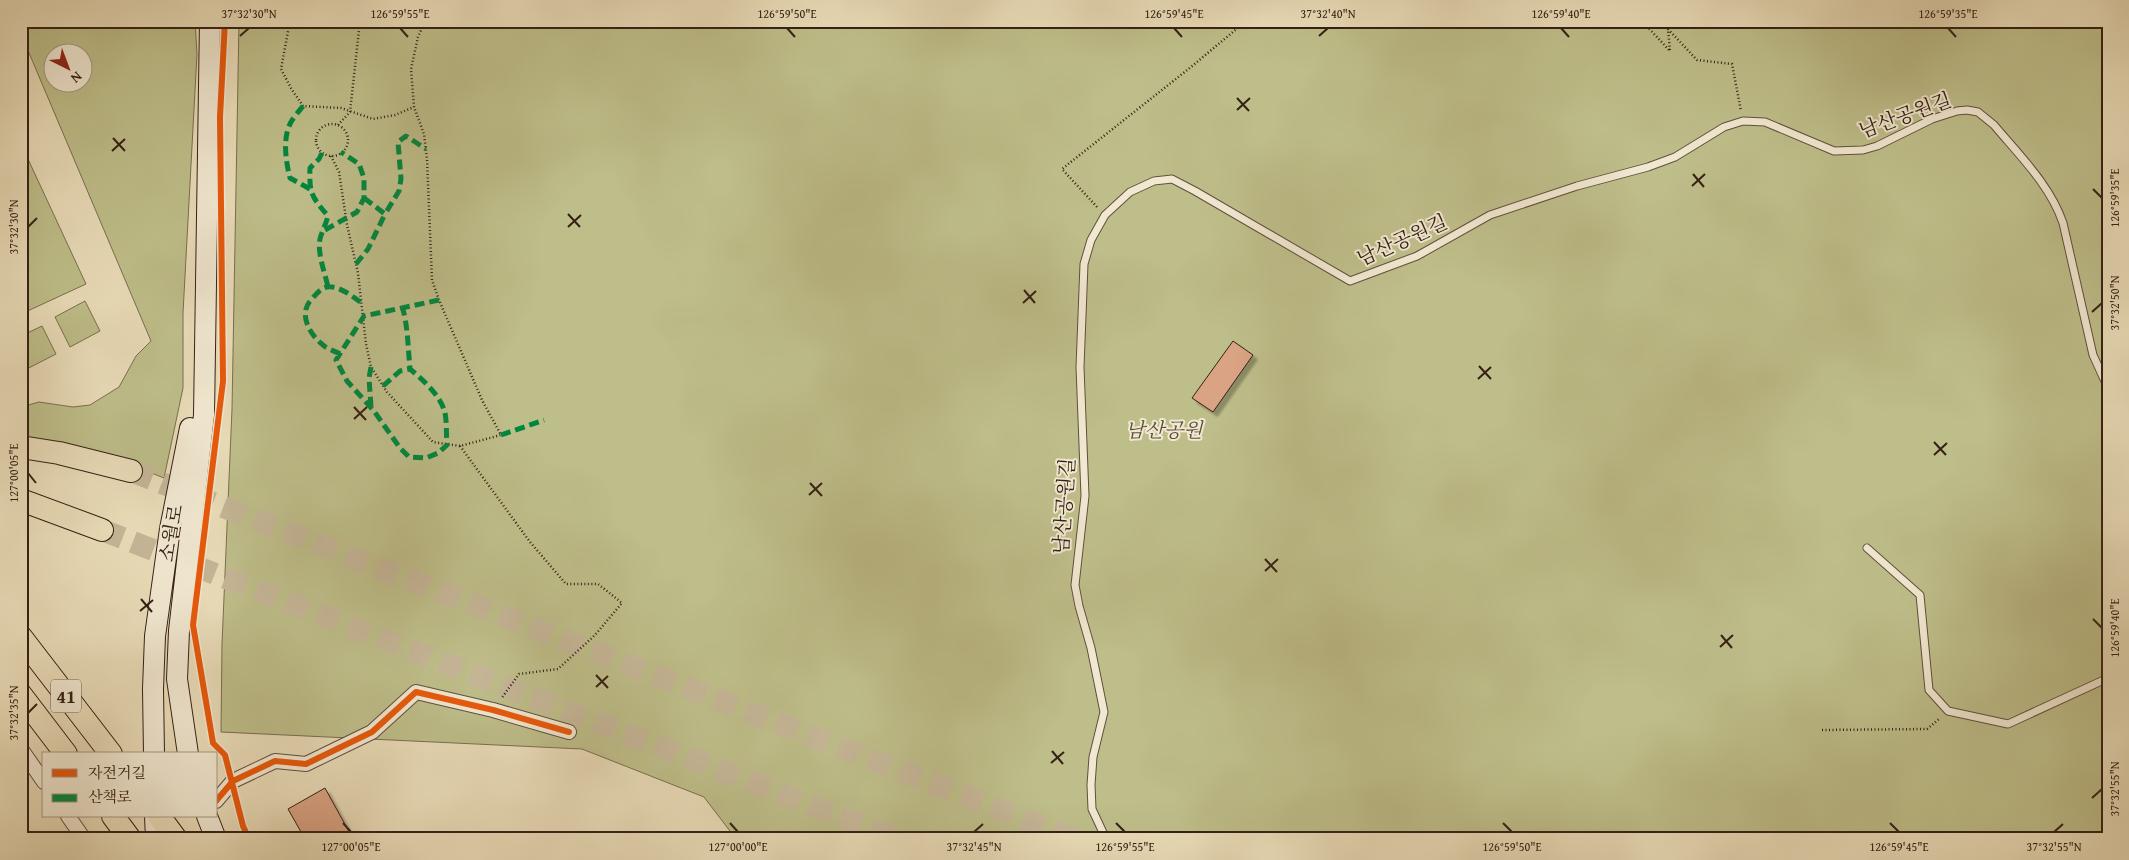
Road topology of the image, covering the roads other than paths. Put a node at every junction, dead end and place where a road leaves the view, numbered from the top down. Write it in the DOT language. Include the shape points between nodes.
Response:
graph roads {
  1 [pos="210,21"];
  2 [pos="206,315"];
  3 [pos="2108,388"];
  4 [pos="21,448"];
  5 [pos="131,471"];
  6 [pos="21,500"];
  7 [pos="102,530"];
  8 [pos="1867,548"];
  9 [pos="21,637"];
  10 [pos="2108,678"];
  11 [pos="21,695"];
  12 [pos="569,732"];
  13 [pos="21,750"];
  14 [pos="64,752"];
  15 [pos="109,752"];
  16 [pos="154,752"];
  17 [pos="188,752"];
  18 [pos="42,779"];
  19 [pos="218,799"];
  20 [pos="69,818"];
  21 [pos="114,818"];
  22 [pos="157,818"];
  23 [pos="159,818"];
  24 [pos="208,818"];
  25 [pos="84,839"];
  26 [pos="130,839"];
  27 [pos="156,839"];
  28 [pos="176,839"];
  29 [pos="216,839"];
  30 [pos="1106,839"];
  1 -- 2 [label="main road, 소월로"];
  2 -- 16 [label="main road, 소월로, bridge" via="156,626"];
  2 -- 17 [label="main road, 소월로" via="204,415 178,631 177,679"];
  3 -- 30 [label="lane, 남산공원길" via="2093,355 2057,204 1986,116 1978,112 1967,110 1946,114 1877,146 1850,151 1834,151 1766,122 1743,121 1724,127 1675,157 1490,215 1417,256 1350,281 1172,179 1154,181 1130,192 1105,215 1091,240 1084,264 1080,367 1086,496 1075,585 1092,648 1104,712 1093,757 1091,785 1092,809"];
  4 -- 5 [label="main road" via="59,453"];
  6 -- 7 [label="main road"];
  8 -- 10 [label="lane" via="1920,595 1929,690 1948,711 2008,724"];
  9 -- 15 [label="main road, 41"];
  11 -- 14 [label="main road, 41"];
  12 -- 19 [label="street" via="416,692 372,732 306,764 275,761 233,781"];
  13 -- 18 [label="street"];
  20 -- 25 [label="street"];
  21 -- 26 [label="main road"];
  22 -- 27 [label="main road"];
  23 -- 28 [label="main road"];
  24 -- 29 [label="main road"];
}
